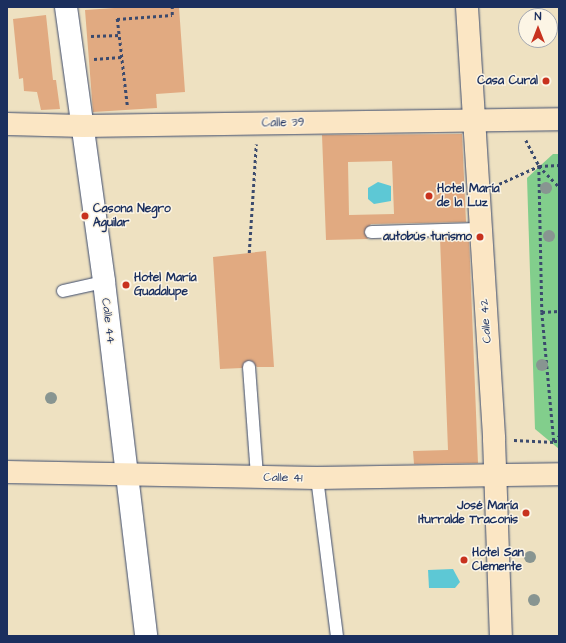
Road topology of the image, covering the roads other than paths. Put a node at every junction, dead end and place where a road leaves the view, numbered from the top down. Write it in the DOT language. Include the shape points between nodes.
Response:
graph roads {
  1 [pos="66,7"];
  2 [pos="468,7"];
  3 [pos="474,119"];
  4 [pos="559,119"];
  5 [pos="7,124"];
  6 [pos="83,126"];
  7 [pos="480,229"];
  8 [pos="371,232"];
  9 [pos="104,282"];
  10 [pos="63,291"];
  11 [pos="249,367"];
  12 [pos="7,472"];
  13 [pos="559,474"];
  14 [pos="496,475"];
  15 [pos="128,476"];
  16 [pos="257,477"];
  17 [pos="317,478"];
  18 [pos="146,636"];
  19 [pos="337,636"];
  20 [pos="501,636"];
  1 -- 6 [label="street, Calle 44"];
  2 -- 3 [label="main road, Calle 42"];
  3 -- 4 [label="main road, Calle 39"];
  3 -- 6 [label="main road, Calle 39"];
  3 -- 7 [label="main road, Calle 42"];
  5 -- 6 [label="main road, Calle 39"];
  6 -- 9 [label="street, Calle 44"];
  7 -- 8 [label="lane"];
  7 -- 14 [label="main road, Calle 42"];
  9 -- 10 [label="lane"];
  9 -- 15 [label="street, Calle 44"];
  11 -- 16 [label="lane"];
  12 -- 15 [label="main road, Calle 41"];
  13 -- 14 [label="main road, Calle 41"];
  14 -- 17 [label="main road, Calle 41"];
  14 -- 20 [label="main road, Calle 42"];
  15 -- 16 [label="main road, Calle 41"];
  15 -- 18 [label="street, Calle 44"];
  16 -- 17 [label="main road, Calle 41"];
  17 -- 19 [label="lane"];
}
